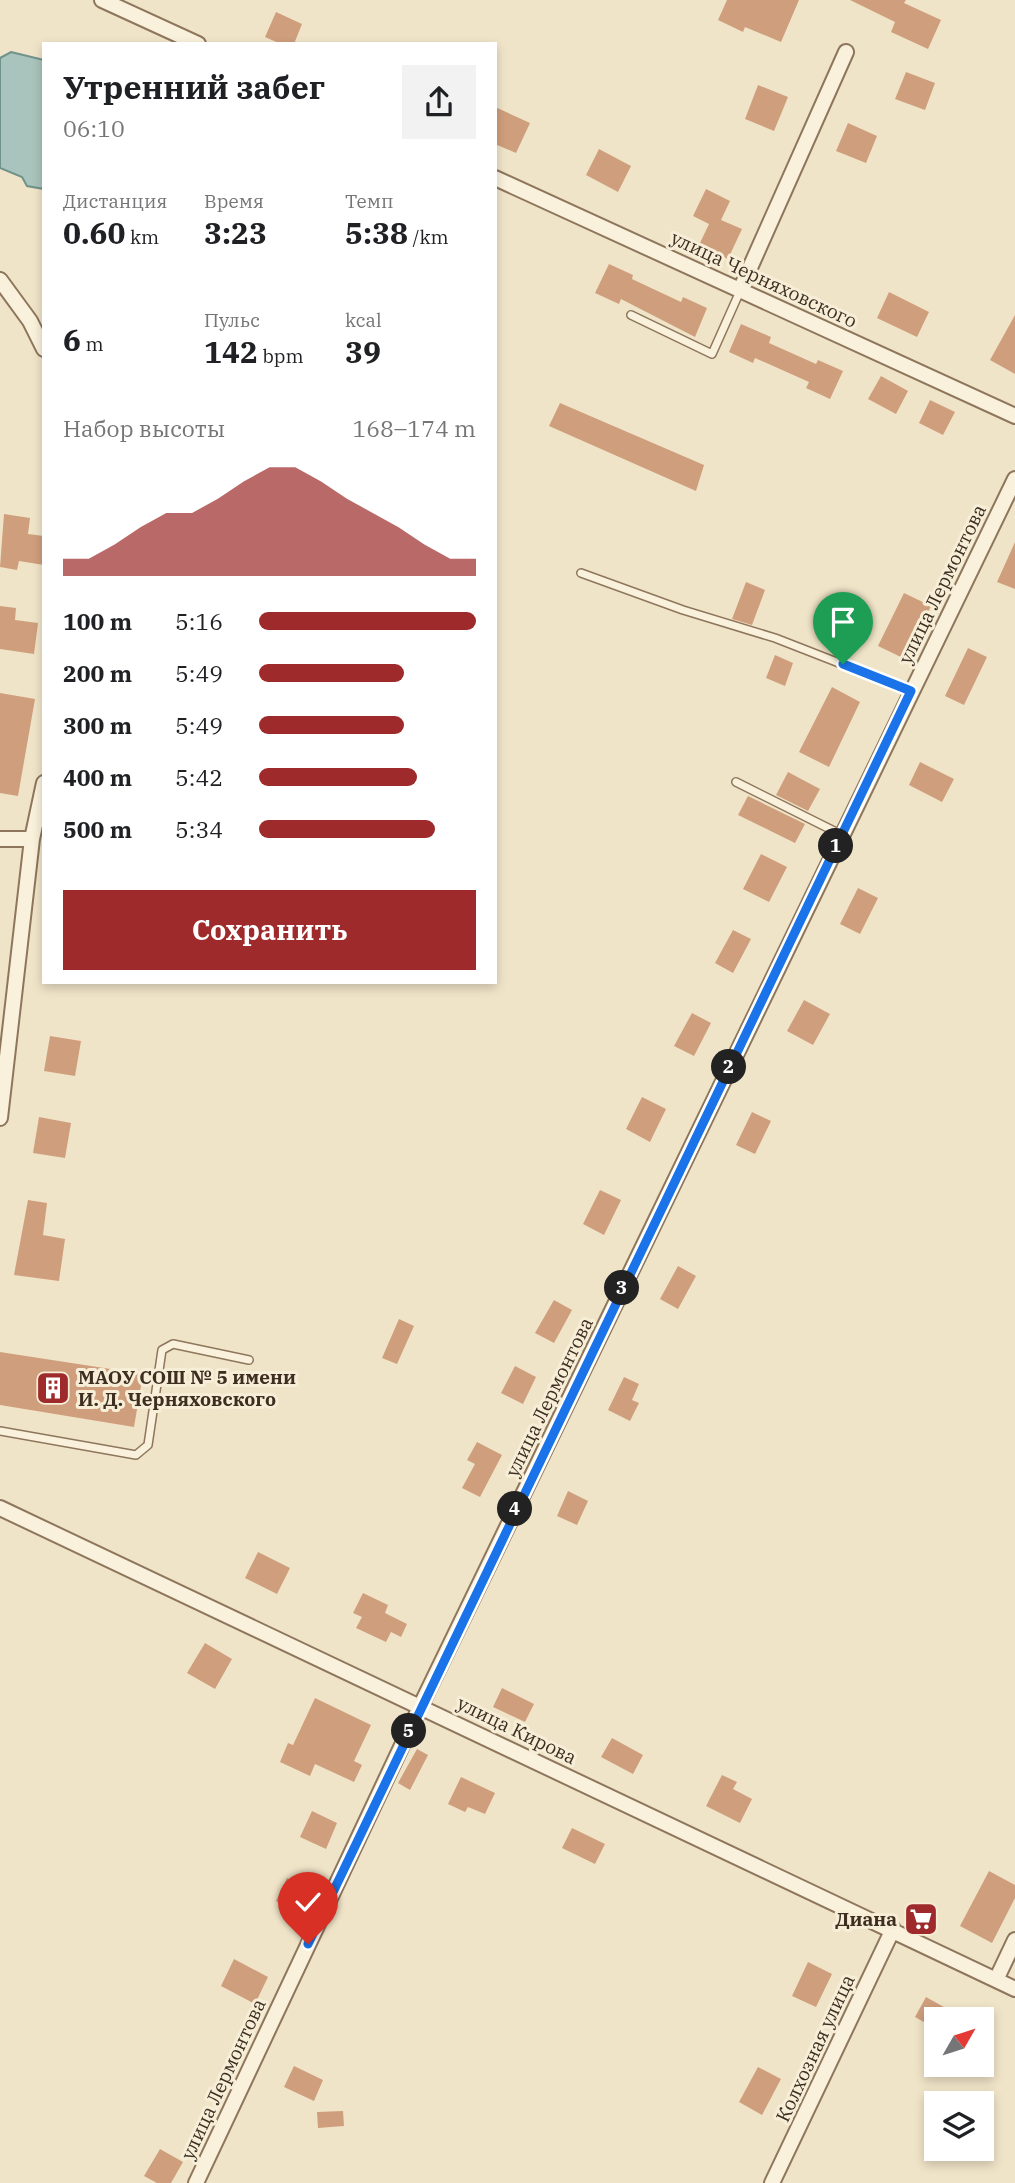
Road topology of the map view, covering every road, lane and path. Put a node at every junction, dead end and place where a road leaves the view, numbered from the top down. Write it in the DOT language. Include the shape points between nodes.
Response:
graph roads {
  1 [pos="102,0"];
  2 [pos="194,42"];
  3 [pos="846,52"];
  4 [pos="497,179"];
  5 [pos="0,280"];
  6 [pos="741,288"];
  7 [pos="631,315"];
  8 [pos="42,345"];
  9 [pos="1015,416"];
  10 [pos="1015,479"];
  11 [pos="581,573"];
  12 [pos="911,691"];
  13 [pos="736,782"];
  14 [pos="42,792"];
  15 [pos="842,835"];
  16 [pos="0,839"];
  17 [pos="32,839"];
  18 [pos="0,1118"];
  19 [pos="250,1360"];
  20 [pos="0,1430"];
  21 [pos="0,1508"];
  22 [pos="421,1705"];
  23 [pos="893,1928"];
  24 [pos="1015,1940"];
  25 [pos="996,1980"];
  26 [pos="1015,1989"];
  27 [pos="196,2183"];
  28 [pos="772,2183"];
  1 -- 2 [label="street"];
  3 -- 6 [label="street"];
  4 -- 6 [label="street, улица Черняховского"];
  5 -- 8 [label="street"];
  6 -- 7 [label="lane" via="712,354"];
  6 -- 9 [label="street, улица Черняховского"];
  10 -- 12 [label="street, улица Лермонтова"];
  11 -- 12 [label="lane" via="775,638"];
  12 -- 15 [label="street, улица Лермонтова"];
  13 -- 15 [label="lane"];
  14 -- 17 [label="street"];
  15 -- 22 [label="street, улица Лермонтова"];
  16 -- 17 [label="street"];
  17 -- 18 [label="street"];
  19 -- 20 [label="lane" via="173,1343 166,1346 148,1445 136,1455"];
  21 -- 22 [label="street, улица Кирова"];
  22 -- 23 [label="street, улица Кирова"];
  22 -- 27 [label="street, улица Лермонтова"];
  23 -- 25 [label="street, улица Кирова"];
  23 -- 28 [label="street, Колхозная улица"];
  24 -- 25 [label="street"];
  25 -- 26 [label="street, улица Кирова"];
}
